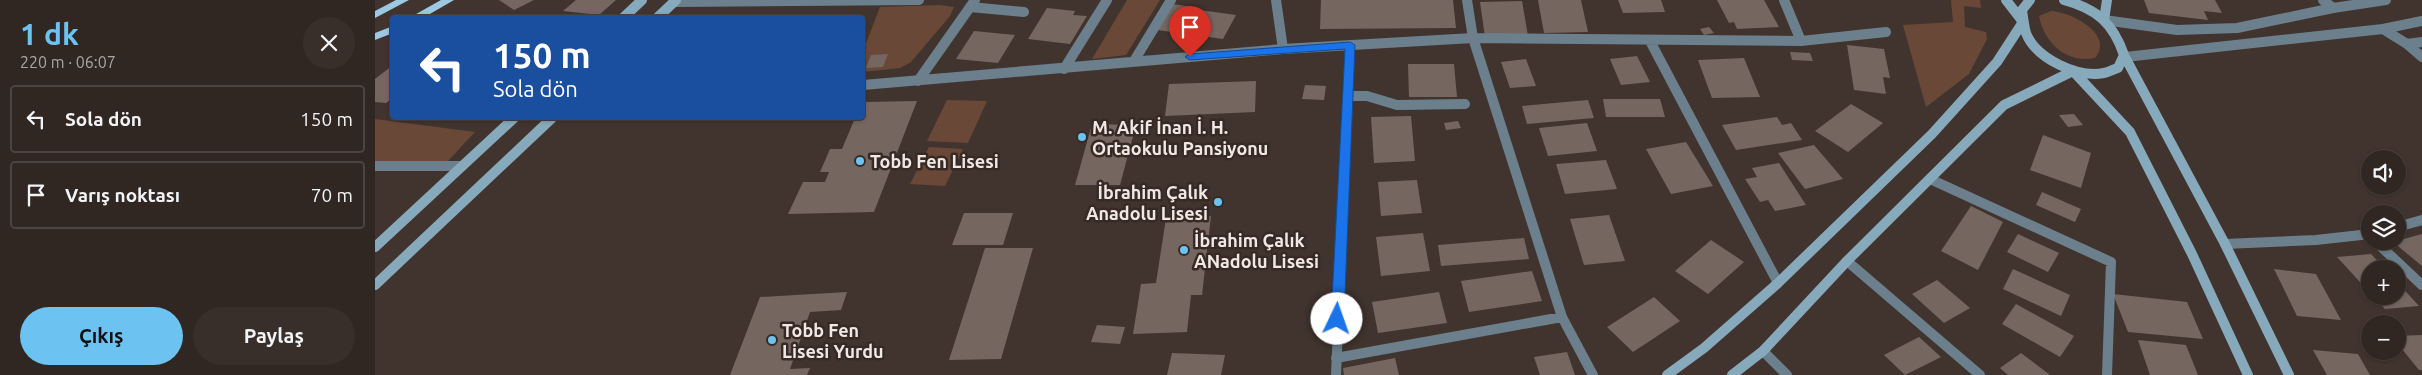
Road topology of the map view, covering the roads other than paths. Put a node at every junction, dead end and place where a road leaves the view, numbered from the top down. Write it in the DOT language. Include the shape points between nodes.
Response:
graph roads {
  1 [pos="404,0"];
  2 [pos="449,0"];
  3 [pos="641,0"];
  4 [pos="919,0"];
  5 [pos="1107,0"];
  6 [pos="1171,0"];
  7 [pos="1276,0"];
  8 [pos="1467,0"];
  9 [pos="1784,0"];
  10 [pos="2005,0"];
  11 [pos="2030,0"];
  12 [pos="2064,0"];
  13 [pos="2107,0"];
  14 [pos="2323,0"];
  15 [pos="2387,0"];
  16 [pos="675,1"];
  17 [pos="833,1"];
  18 [pos="972,4"];
  19 [pos="2333,8"];
  20 [pos="1023,12"];
  21 [pos="375,15"];
  22 [pos="420,15"];
  23 [pos="626,15"];
  24 [pos="660,15"];
  25 [pos="2105,20"];
  26 [pos="2422,21"];
  27 [pos="2023,22"];
  28 [pos="2383,29"];
  29 [pos="390,30"];
  30 [pos="1886,32"];
  31 [pos="375,37"];
  32 [pos="1473,38"];
  33 [pos="1801,40"];
  34 [pos="1650,41"];
  35 [pos="2422,42"];
  36 [pos="2407,44"];
  37 [pos="1350,45"];
  38 [pos="1283,49"];
  39 [pos="2422,57"];
  40 [pos="2125,58"];
  41 [pos="1134,61"];
  42 [pos="1064,69"];
  43 [pos="2073,71"];
  44 [pos="918,81"];
  45 [pos="865,84"];
  46 [pos="1348,96"];
  47 [pos="1465,104"];
  48 [pos="512,120"];
  49 [pos="550,120"];
  50 [pos="375,166"];
  51 [pos="462,166"];
  52 [pos="1930,179"];
  53 [pos="2422,220"];
  54 [pos="2406,224"];
  55 [pos="2361,237"];
  56 [pos="2225,244"];
  57 [pos="375,247"];
  58 [pos="2385,250"];
  59 [pos="1847,261"];
  60 [pos="1778,283"];
  61 [pos="375,285"];
  62 [pos="2422,285"];
  63 [pos="1562,316"];
  64 [pos="1763,351"];
  65 [pos="1336,358"];
  66 [pos="1336,375"];
  67 [pos="1593,375"];
  68 [pos="1667,375"];
  69 [pos="1732,375"];
  70 [pos="1787,375"];
  71 [pos="1980,375"];
  72 [pos="2107,375"];
  73 [pos="2248,375"];
  74 [pos="2289,375"];
  1 -- 21 [label="main road"];
  2 -- 22 [label="main road"];
  3 -- 23 [label="main road"];
  4 -- 17 [label="street"];
  5 -- 42 [label="street"];
  6 -- 41 [label="street"];
  7 -- 38 [label="street"];
  8 -- 32 [label="street"];
  9 -- 33 [label="street"];
  10 -- 27 [label="main road"];
  11 -- 27 [label="main road" via="2022,10"];
  12 -- 25 [label="main road"];
  13 -- 25 [label="main road"];
  14 -- 19 [label="street"];
  15 -- 19 [label="street"];
  16 -- 17 [label="street"];
  16 -- 24 [label="main road"];
  18 -- 20 [label="street"];
  18 -- 44 [label="street"];
  19 -- 25 [label="street" via="2237,28 2177,30"];
  25 -- 40 [label="main road" via="2122,43"];
  26 -- 28 [label="street"];
  27 -- 43 [label="main road" via="2037,48 2062,67"];
  27 -- 60 [label="main road" via="1997,62 1932,134"];
  28 -- 36 [label="street"];
  28 -- 40 [label="street"];
  29 -- 31 [label="main road"];
  30 -- 33 [label="street"];
  32 -- 34 [label="street"];
  32 -- 37 [label="street"];
  32 -- 63 [label="street"];
  33 -- 34 [label="street"];
  34 -- 60 [label="street"];
  35 -- 36 [label="street"];
  36 -- 39 [label="street"];
  37 -- 38 [label="street"];
  37 -- 46 [label="street"];
  38 -- 41 [label="street"];
  40 -- 43 [label="main road" via="2112,72"];
  40 -- 56 [label="main road"];
  41 -- 42 [label="street"];
  42 -- 44 [label="street"];
  43 -- 52 [label="main road" via="2004,105"];
  43 -- 73 [label="main road" via="2130,132"];
  44 -- 45 [label="street"];
  46 -- 47 [label="street" via="1367,96 1397,105"];
  46 -- 65 [label="street"];
  48 -- 51 [label="main road"];
  49 -- 61 [label="main road"];
  50 -- 51 [label="street"];
  51 -- 57 [label="main road"];
  52 -- 59 [label="main road"];
  52 -- 72 [label="street" via="2111,262"];
  53 -- 54 [label="street"];
  55 -- 56 [label="street"];
  56 -- 74 [label="main road"];
  58 -- 62 [label="street"];
  59 -- 64 [label="main road"];
  59 -- 71 [label="street"];
  60 -- 68 [label="main road" via="1704,348"];
  63 -- 65 [label="street"];
  63 -- 67 [label="street"];
  64 -- 69 [label="main road"];
  64 -- 70 [label="street"];
  65 -- 66 [label="street"];
}
